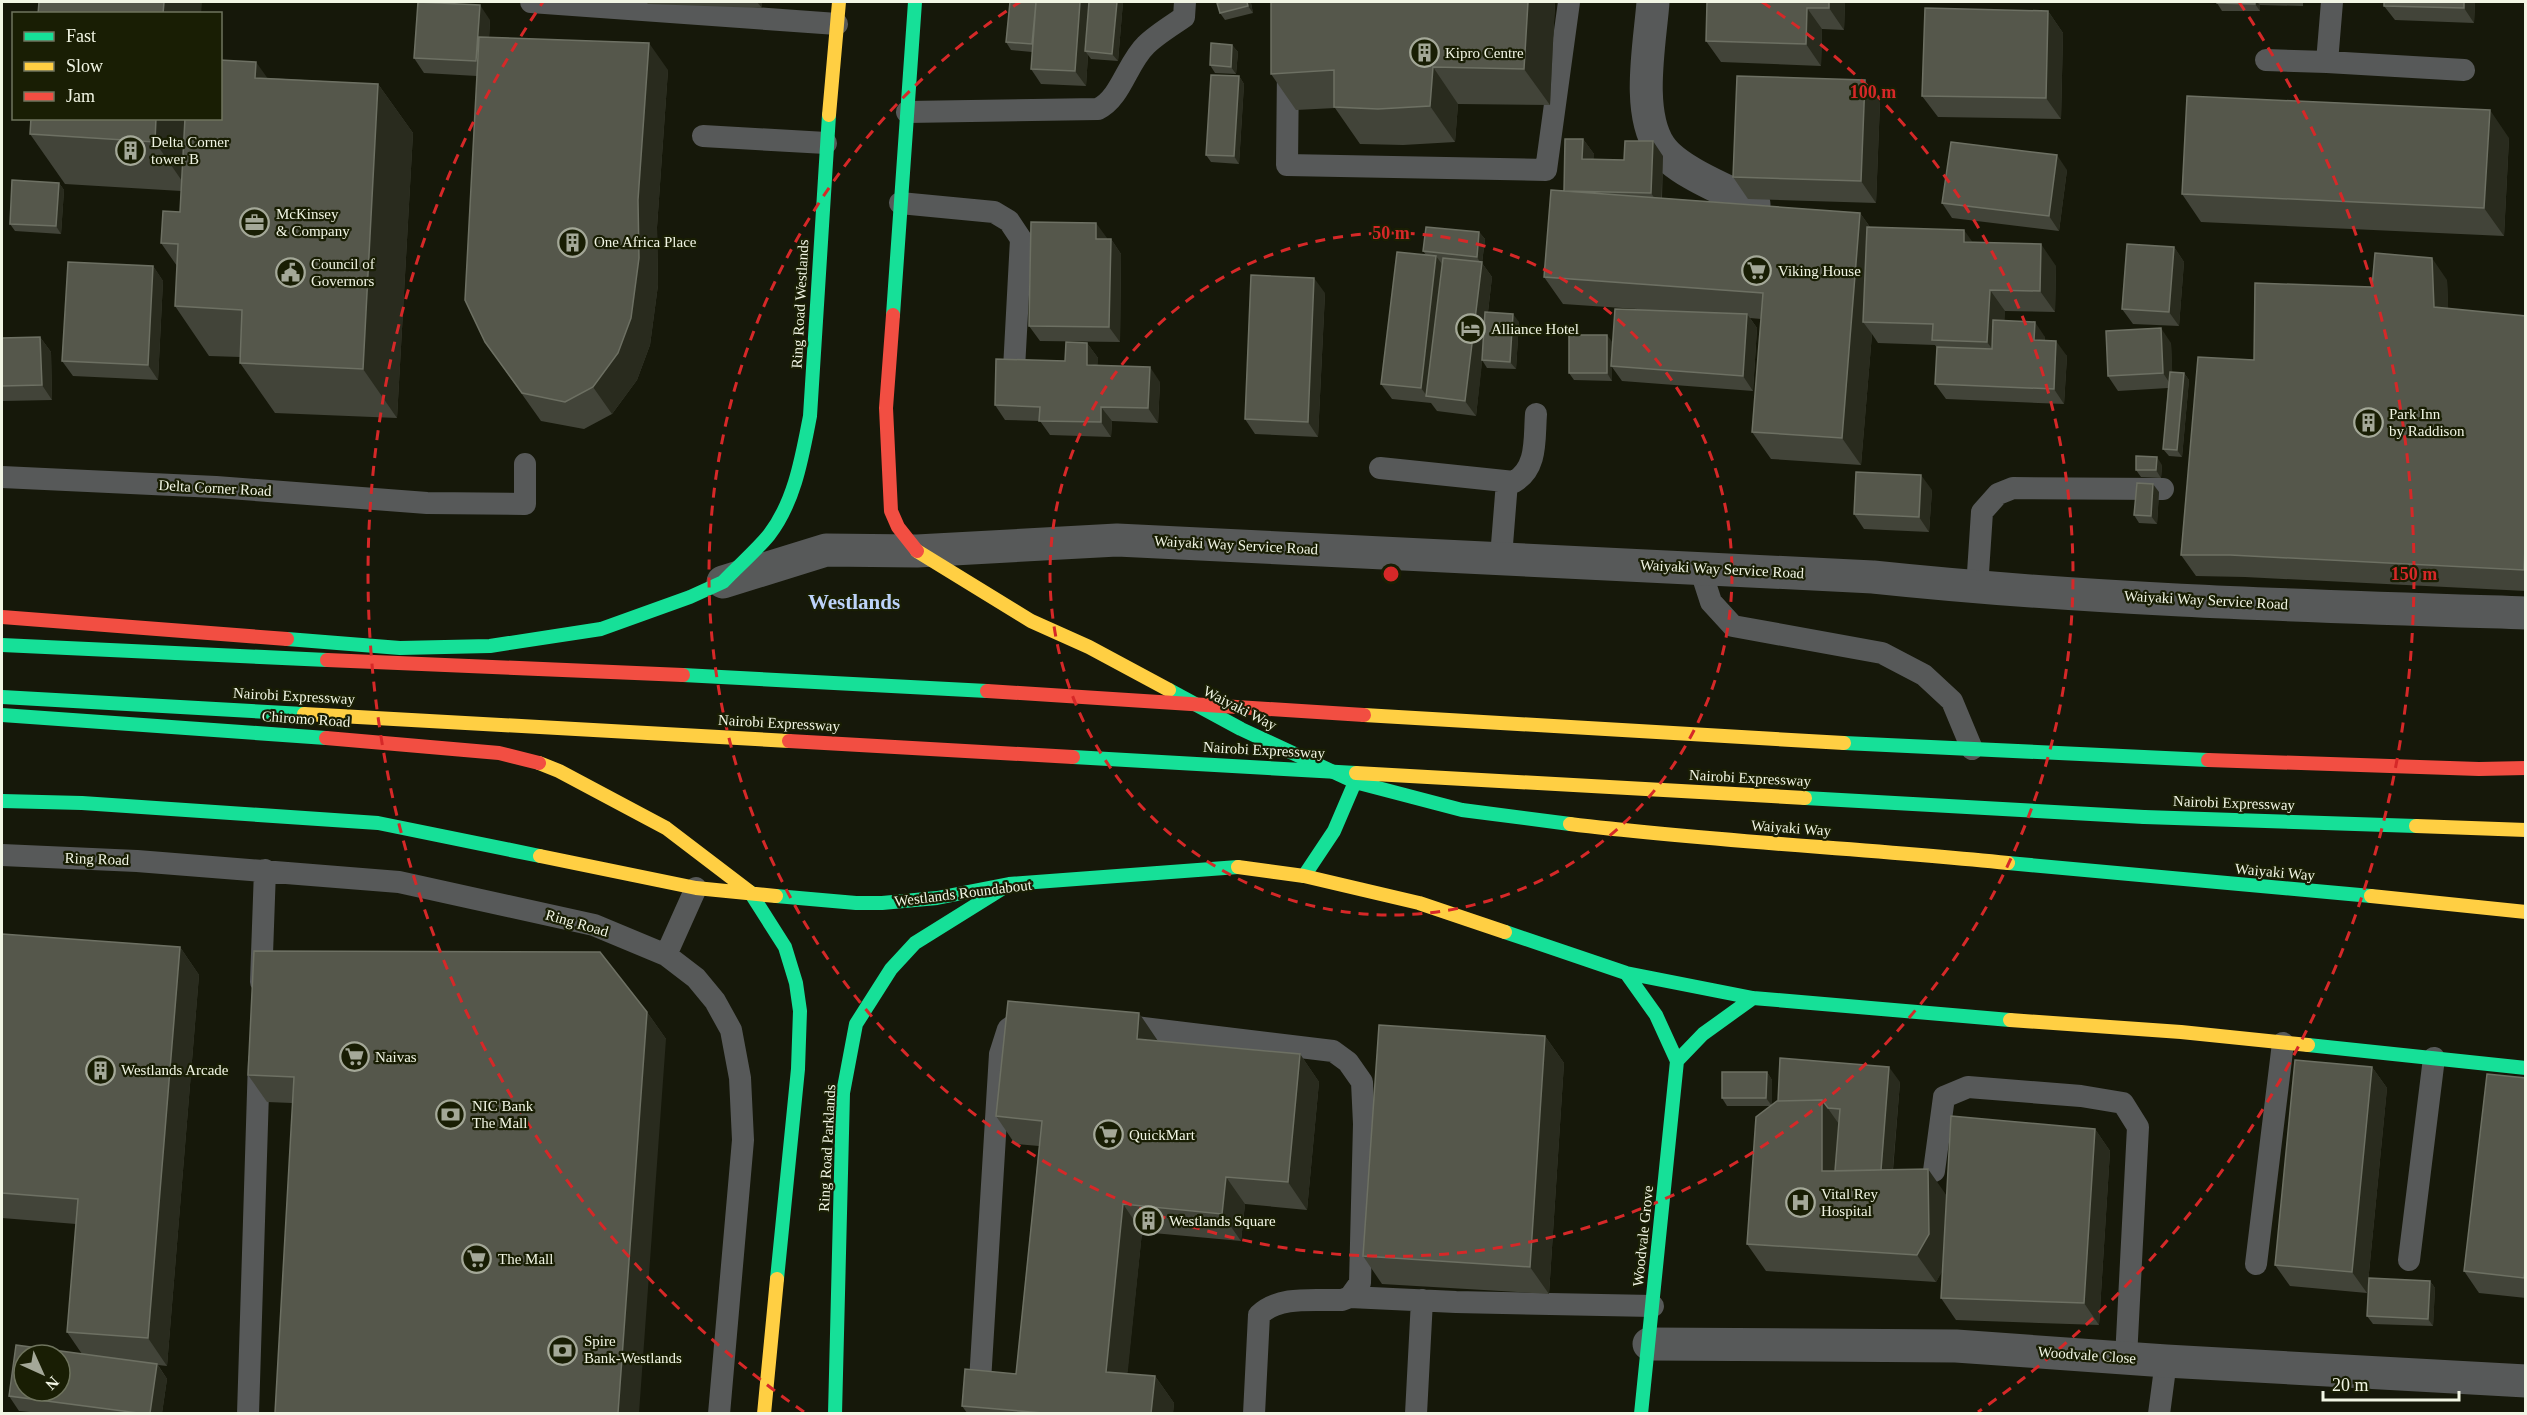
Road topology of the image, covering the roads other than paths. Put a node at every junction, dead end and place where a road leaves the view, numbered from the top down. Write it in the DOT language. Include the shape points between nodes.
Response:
graph roads {
  1 [pos="531,2"];
  2 [pos="915,2"];
  3 [pos="1185,2"];
  4 [pos="1569,2"];
  5 [pos="1653,2"];
  6 [pos="2332,2"];
  7 [pos="838,13"];
  8 [pos="1289,48"];
  9 [pos="2266,60"];
  10 [pos="2326,62"];
  11 [pos="2464,70"];
  12 [pos="907,112"];
  13 [pos="703,136"];
  14 [pos="826,143"];
  15 [pos="900,203"];
  16 [pos="1754,204"];
  17 [pos="1014,369"];
  18 [pos="1536,414"];
  19 [pos="525,464"];
  20 [pos="1380,468"];
  21 [pos="2,477"];
  22 [pos="1507,482"];
  23 [pos="2163,489"];
  24 [pos="917,551"];
  25 [pos="1501,557"];
  26 [pos="1700,568"];
  27 [pos="723,582"];
  28 [pos="1977,588"];
  29 [pos="2526,613"];
  30 [pos="2,617"];
  31 [pos="2,645"];
  32 [pos="2,697"];
  33 [pos="2,716"];
  34 [pos="1972,749"];
  35 [pos="2526,768"];
  36 [pos="1354,782"];
  37 [pos="2,801"];
  38 [pos="2526,830"];
  39 [pos="2,855"];
  40 [pos="265,870"];
  41 [pos="1305,876"];
  42 [pos="1009,884"];
  43 [pos="696,888"];
  44 [pos="750,892"];
  45 [pos="2526,912"];
  46 [pos="666,955"];
  47 [pos="1626,973"];
  48 [pos="1753,998"];
  49 [pos="261,1000"];
  50 [pos="1046,1019"];
  51 [pos="1093,1022"];
  52 [pos="260,1035"];
  53 [pos="2283,1043"];
  54 [pos="2433,1058"];
  55 [pos="1677,1061"];
  56 [pos="2526,1068"];
  57 [pos="1934,1171"];
  58 [pos="2409,1260"];
  59 [pos="2256,1264"];
  60 [pos="1350,1297"];
  61 [pos="1422,1300"];
  62 [pos="1653,1306"];
  63 [pos="1649,1344"];
  64 [pos="2126,1358"];
  65 [pos="2166,1361"];
  66 [pos="2526,1381"];
  67 [pos="248,1413"];
  68 [pos="719,1413"];
  69 [pos="764,1413"];
  70 [pos="835,1413"];
  71 [pos="978,1413"];
  72 [pos="1254,1413"];
  73 [pos="1416,1413"];
  74 [pos="1641,1413"];
  75 [pos="2159,1413"];
  1 -- 7 [label="lane"];
  2 -- 12 [label="main road"];
  3 -- 12 [label="lane" via="1184,17 1146,45 1113,96 1098,109"];
  4 -- 8 [label="lane" via="1546,170 1287,165"];
  5 -- 16 [label="street" via="1648,119 1660,148 1688,171"];
  6 -- 10 [label="lane"];
  7 -- 14 [label="main road, Ring Road Westlands"];
  9 -- 10 [label="lane"];
  10 -- 11 [label="lane"];
  12 -- 15 [label="main road"];
  13 -- 14 [label="lane"];
  14 -- 27 [label="main road, Ring Road Westlands" via="810,416 802,456 793,491 774,528"];
  15 -- 17 [label="lane" via="994,212 1009,221 1021,239"];
  15 -- 24 [label="main road" via="886,408 889,491 898,527"];
  18 -- 22 [label="lane" via="1531,467 1524,476"];
  19 -- 21 [label="lane, Delta Corner Road" via="525,504 428,503 216,487"];
  20 -- 22 [label="lane"];
  22 -- 25 [label="lane"];
  23 -- 28 [label="lane" via="2013,488 1998,494 1982,512"];
  24 -- 25 [label="street, Waiyaki Way Service Road" via="1117,540"];
  24 -- 27 [label="street" via="826,550"];
  24 -- 36 [label="main road, Waiyaki Way" via="1031,621"];
  25 -- 26 [label="street, Waiyaki Way Service Road"];
  26 -- 28 [label="street, Waiyaki Way Service Road" via="1874,577"];
  26 -- 34 [label="lane" via="1711,602 1733,626 1882,653 1924,675 1952,700"];
  27 -- 30 [label="main road" via="601,629 490,646 400,648"];
  28 -- 29 [label="street, Waiyaki Way Service Road"];
  31 -- 34 [label="main road, bridge" via="874,684 1673,735"];
  32 -- 38 [label="main road, Nairobi Expressway, bridge" via="2133,816"];
  33 -- 44 [label="main road, Chiromo Road" via="499,753 559,771 666,828"];
  34 -- 35 [label="main road, bridge" via="2174,759"];
  36 -- 41 [label="main road" via="1345,811"];
  36 -- 45 [label="main road, Waiyaki Way" via="1462,810 1665,836 1892,851"];
  37 -- 43 [label="main road, Westlands Roundabout" via="378,823"];
  39 -- 40 [label="lane, Ring Road"];
  40 -- 46 [label="lane, Ring Road" via="399,882 594,925"];
  40 -- 49 [label="lane"];
  41 -- 42 [label="main road, Westlands Roundabout" via="1235,867"];
  41 -- 47 [label="main road" via="1419,903"];
  42 -- 44 [label="main road, Westlands Roundabout" via="937,898 882,903"];
  42 -- 70 [label="main road, Ring Road Parklands" via="915,943 891,969 856,1024 843,1093"];
  43 -- 44 [label="main road, Westlands Roundabout"];
  43 -- 46 [label="lane"];
  44 -- 69 [label="main road" via="788,954 800,997 801,1035"];
  46 -- 68 [label="lane, Ring Road" via="696,978 715,1001 731,1030 740,1078 743,1140"];
  47 -- 48 [label="main road"];
  47 -- 55 [label="main road, Woodvale Grove" via="1662,1023"];
  48 -- 53 [label="main road"];
  48 -- 55 [label="main road" via="1708,1027"];
  50 -- 71 [label="lane" via="1029,1017 1016,1022 1008,1029 1000,1054"];
  51 -- 60 [label="lane" via="1333,1051 1348,1062 1362,1082 1364,1124 1360,1283"];
  52 -- 67 [label="lane"];
  53 -- 54 [label="main road"];
  53 -- 59 [label="lane"];
  54 -- 56 [label="main road"];
  54 -- 58 [label="lane"];
  55 -- 62 [label="main road, Woodvale Grove"];
  57 -- 64 [label="lane" via="1944,1097 1968,1087 2123,1103 2138,1127"];
  60 -- 61 [label="lane"];
  60 -- 72 [label="lane" via="1282,1302 1267,1307 1259,1315"];
  61 -- 62 [label="lane"];
  61 -- 73 [label="lane"];
  62 -- 63 [label="main road, Woodvale Grove"];
  63 -- 64 [label="street, Woodvale Close" via="1956,1346"];
  63 -- 74 [label="main road, Woodvale Grove"];
  64 -- 65 [label="street, Woodvale Close"];
  65 -- 66 [label="street, Woodvale Close"];
  65 -- 75 [label="lane"];
}
